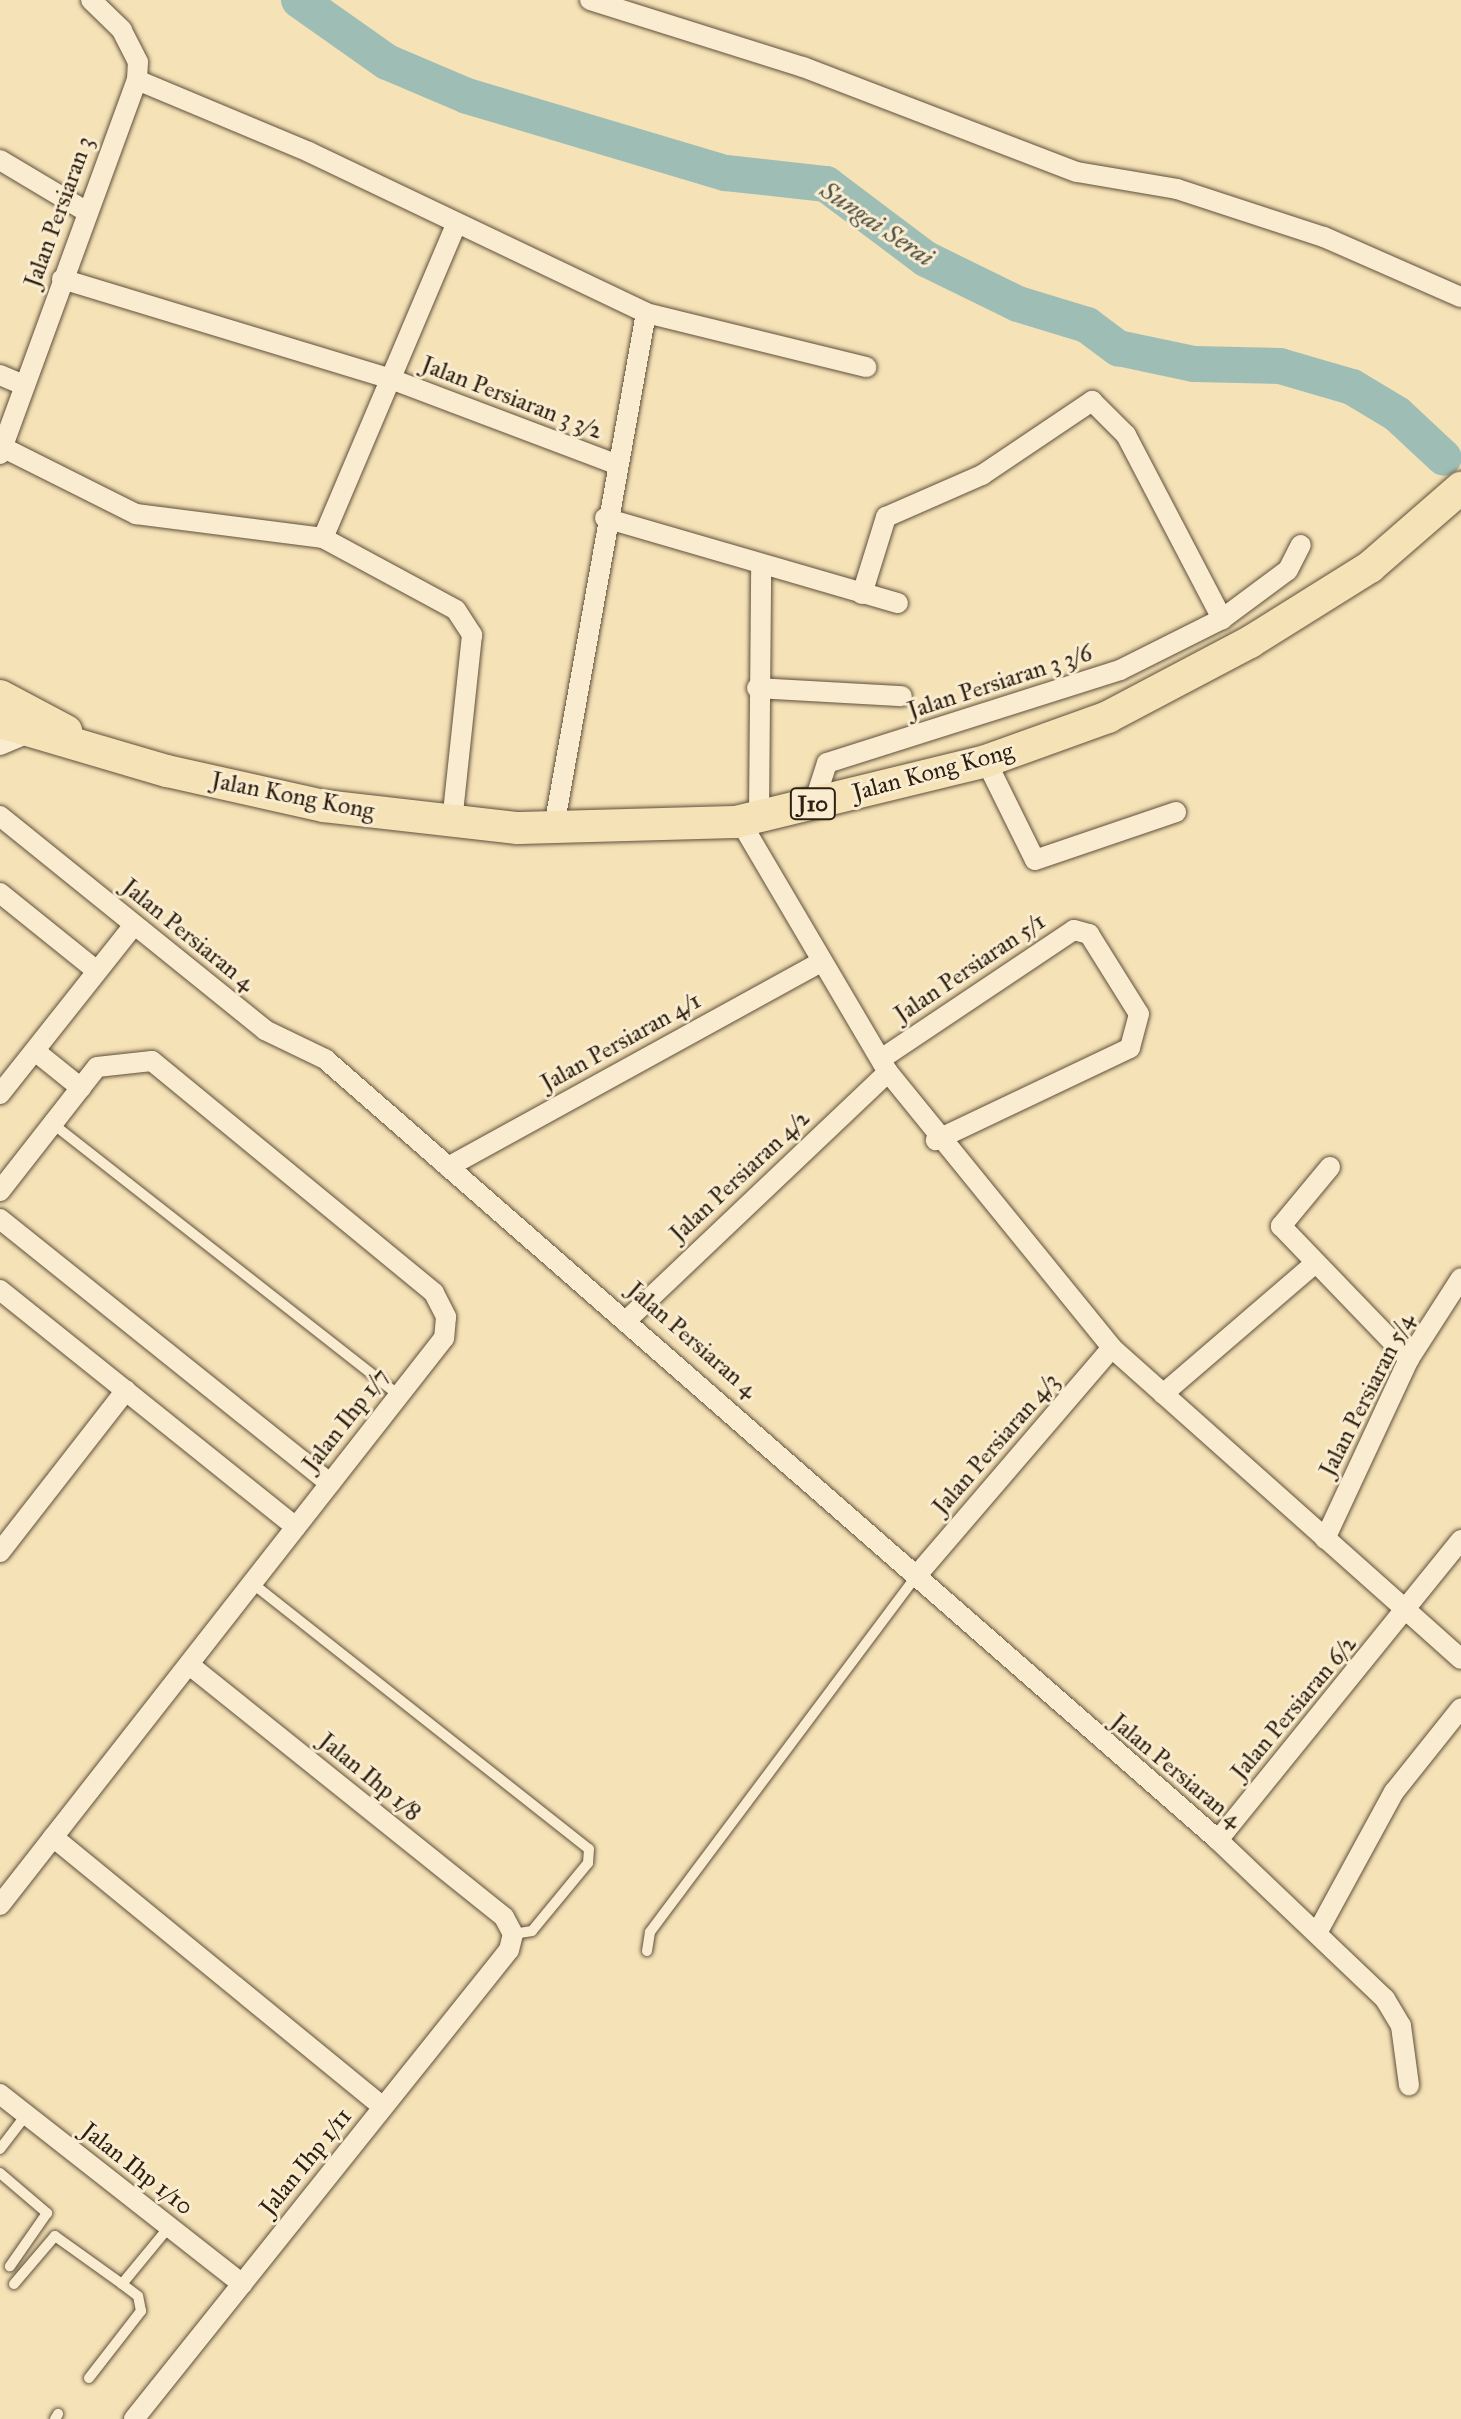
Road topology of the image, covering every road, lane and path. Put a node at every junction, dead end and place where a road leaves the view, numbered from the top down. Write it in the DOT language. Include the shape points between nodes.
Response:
graph roads {
  1 [pos="91,0"];
  2 [pos="590,0"];
  3 [pos="137,80"];
  4 [pos="0,160"];
  5 [pos="84,210"];
  6 [pos="455,227"];
  7 [pos="62,279"];
  8 [pos="1461,297"];
  9 [pos="646,313"];
  10 [pos="866,367"];
  11 [pos="0,375"];
  12 [pos="388,378"];
  13 [pos="23,385"];
  14 [pos="2,451"];
  15 [pos="618,465"];
  16 [pos="1458,490"];
  17 [pos="605,518"];
  18 [pos="323,538"];
  19 [pos="1301,545"];
  20 [pos="761,569"];
  21 [pos="862,594"];
  22 [pos="898,603"];
  23 [pos="1222,619"];
  24 [pos="757,688"];
  25 [pos="0,696"];
  26 [pos="902,696"];
  27 [pos="9,733"];
  28 [pos="100,752"];
  29 [pos="986,761"];
  30 [pos="814,803"];
  31 [pos="1176,812"];
  32 [pos="2,815"];
  33 [pos="750,818"];
  34 [pos="452,821"];
  35 [pos="554,827"];
  36 [pos="3,904"];
  37 [pos="134,925"];
  38 [pos="818,964"];
  39 [pos="97,971"];
  40 [pos="35,1051"];
  41 [pos="885,1065"];
  42 [pos="81,1088"];
  43 [pos="0,1094"];
  44 [pos="53,1124"];
  45 [pos="936,1140"];
  46 [pos="448,1167"];
  47 [pos="1330,1167"];
  48 [pos="0,1191"];
  49 [pos="0,1219"];
  50 [pos="1314,1264"];
  51 [pos="1461,1278"];
  52 [pos="0,1290"];
  53 [pos="629,1318"];
  54 [pos="1112,1348"];
  55 [pos="1409,1359"];
  56 [pos="126,1390"];
  57 [pos="1163,1394"];
  58 [pos="399,1395"];
  59 [pos="330,1483"];
  60 [pos="296,1527"];
  61 [pos="1325,1539"];
  62 [pos="1461,1540"];
  63 [pos="0,1552"];
  64 [pos="918,1574"];
  65 [pos="252,1583"];
  66 [pos="1409,1609"];
  67 [pos="1461,1659"];
  68 [pos="189,1665"];
  69 [pos="1461,1708"];
  70 [pos="53,1837"];
  71 [pos="1218,1840"];
  72 [pos="0,1905"];
  73 [pos="1317,1933"];
  74 [pos="513,1934"];
  75 [pos="647,1951"];
  76 [pos="1409,2085"];
  77 [pos="0,2094"];
  78 [pos="383,2107"];
  79 [pos="26,2115"];
  80 [pos="0,2149"];
  81 [pos="0,2173"];
  82 [pos="169,2227"];
  83 [pos="10,2266"];
  84 [pos="14,2284"];
  85 [pos="122,2284"];
  86 [pos="242,2284"];
  87 [pos="89,2378"];
  88 [pos="134,2419"];
  1 -- 3 [label="street" via="122,30 138,62"];
  2 -- 8 [label="street" via="803,67 1077,172 1177,189 1324,237"];
  3 -- 5 [label="street, Jalan Persiaran 3"];
  3 -- 6 [label="street" via="309,152"];
  4 -- 5 [label="street"];
  5 -- 7 [label="street, Jalan Persiaran 3"];
  6 -- 9 [label="street"];
  6 -- 12 [label="street"];
  7 -- 12 [label="street, Jalan Persiaran 3 3/2"];
  7 -- 13 [label="street, Jalan Persiaran 3"];
  9 -- 10 [label="street"];
  9 -- 15 [label="street"];
  11 -- 13 [label="street"];
  12 -- 15 [label="street, Jalan Persiaran 3 3/2"];
  12 -- 18 [label="street"];
  13 -- 14 [label="street, Jalan Persiaran 3"];
  14 -- 18 [label="street" via="136,514"];
  15 -- 17 [label="street"];
  16 -- 29 [label="main road, Jalan Kong Kong / J10" via="1370,567 1250,642 1108,717"];
  17 -- 20 [label="street"];
  17 -- 35 [label="street"];
  18 -- 34 [label="street" via="411,581 469,625"];
  19 -- 23 [label="street" via="1288,570"];
  20 -- 21 [label="street"];
  20 -- 24 [label="street"];
  21 -- 22 [label="street"];
  21 -- 23 [label="street" via="886,517 982,475 1092,401 1126,435"];
  23 -- 30 [label="street, Jalan Persiaran 3 3/6" via="1066,691 827,763"];
  24 -- 26 [label="street"];
  24 -- 33 [label="street"];
  25 -- 28 [label="main road, Jalan Kong Kong / J10"];
  27 -- 28 [label="main road, Jalan Kong Kong / J10"];
  28 -- 34 [label="main road, Jalan Kong Kong / J10" via="324,806"];
  29 -- 30 [label="main road, Jalan Kong Kong / J10"];
  29 -- 31 [label="street" via="1026,854 1035,860"];
  30 -- 33 [label="main road, Jalan Kong Kong / J10"];
  32 -- 37 [label="street, Jalan Persiaran 4"];
  33 -- 35 [label="main road, Jalan Kong Kong / J10"];
  33 -- 38 [label="street"];
  34 -- 35 [label="main road, Jalan Kong Kong / J10"];
  36 -- 39 [label="street"];
  37 -- 39 [label="street"];
  37 -- 46 [label="street, Jalan Persiaran 4" via="265,1030 325,1059"];
  38 -- 41 [label="street"];
  38 -- 46 [label="street, Jalan Persiaran 4/1"];
  39 -- 40 [label="street"];
  40 -- 42 [label="street"];
  40 -- 43 [label="street"];
  41 -- 45 [label="street"];
  41 -- 45 [label="street, Jalan Persiaran 5/1" via="1074,930 1089,934 1139,1014 1130,1048"];
  41 -- 53 [label="street, Jalan Persiaran 4/2"];
  42 -- 44 [label="street"];
  42 -- 58 [label="street, Jalan Ihp 1/7" via="97,1067 152,1061 434,1293 446,1317 444,1338"];
  44 -- 48 [label="street"];
  44 -- 58 [label="lane"];
  45 -- 54 [label="street"];
  46 -- 53 [label="street, Jalan Persiaran 4"];
  47 -- 50 [label="street" via="1281,1226"];
  49 -- 59 [label="street"];
  50 -- 55 [label="street"];
  50 -- 57 [label="street"];
  51 -- 55 [label="street, Jalan Persiaran 5/4"];
  52 -- 56 [label="street"];
  53 -- 64 [label="street, Jalan Persiaran 4"];
  54 -- 57 [label="street"];
  54 -- 64 [label="street, Jalan Persiaran 4/3"];
  55 -- 61 [label="street, Jalan Persiaran 5/4"];
  56 -- 60 [label="street"];
  56 -- 63 [label="street"];
  57 -- 61 [label="street"];
  58 -- 59 [label="street, Jalan Ihp 1/7"];
  59 -- 60 [label="street, Jalan Ihp 1/7"];
  60 -- 65 [label="street, Jalan Ihp 1/7"];
  61 -- 66 [label="street"];
  62 -- 66 [label="street, Jalan Persiaran 6/2"];
  64 -- 71 [label="street, Jalan Persiaran 4"];
  64 -- 75 [label="lane" via="650,1932"];
  65 -- 68 [label="street, Jalan Ihp 1/7"];
  65 -- 74 [label="lane" via="589,1849 588,1863 532,1931"];
  66 -- 67 [label="street"];
  66 -- 71 [label="street, Jalan Persiaran 6/2"];
  68 -- 70 [label="street, Jalan Ihp 1/7"];
  68 -- 74 [label="street, Jalan Ihp 1/8" via="504,1917"];
  69 -- 73 [label="street" via="1394,1792"];
  70 -- 72 [label="street, Jalan Ihp 1/7"];
  70 -- 78 [label="street"];
  71 -- 73 [label="street, Jalan Persiaran 4"];
  73 -- 76 [label="street, Jalan Persiaran 4" via="1393,2012"];
  74 -- 78 [label="street, Jalan Ihp 1/11" via="509,1950"];
  77 -- 79 [label="street, Jalan Ihp 1/10"];
  78 -- 86 [label="street, Jalan Ihp 1/11"];
  79 -- 80 [label="lane"];
  79 -- 82 [label="street, Jalan Ihp 1/10"];
  81 -- 83 [label="lane" via="47,2213"];
  82 -- 85 [label="lane"];
  82 -- 86 [label="street, Jalan Ihp 1/10"];
  84 -- 85 [label="lane" via="55,2236"];
  85 -- 87 [label="lane" via="138,2296 141,2311"];
  86 -- 88 [label="street, Jalan Ihp 1/11"];
}
